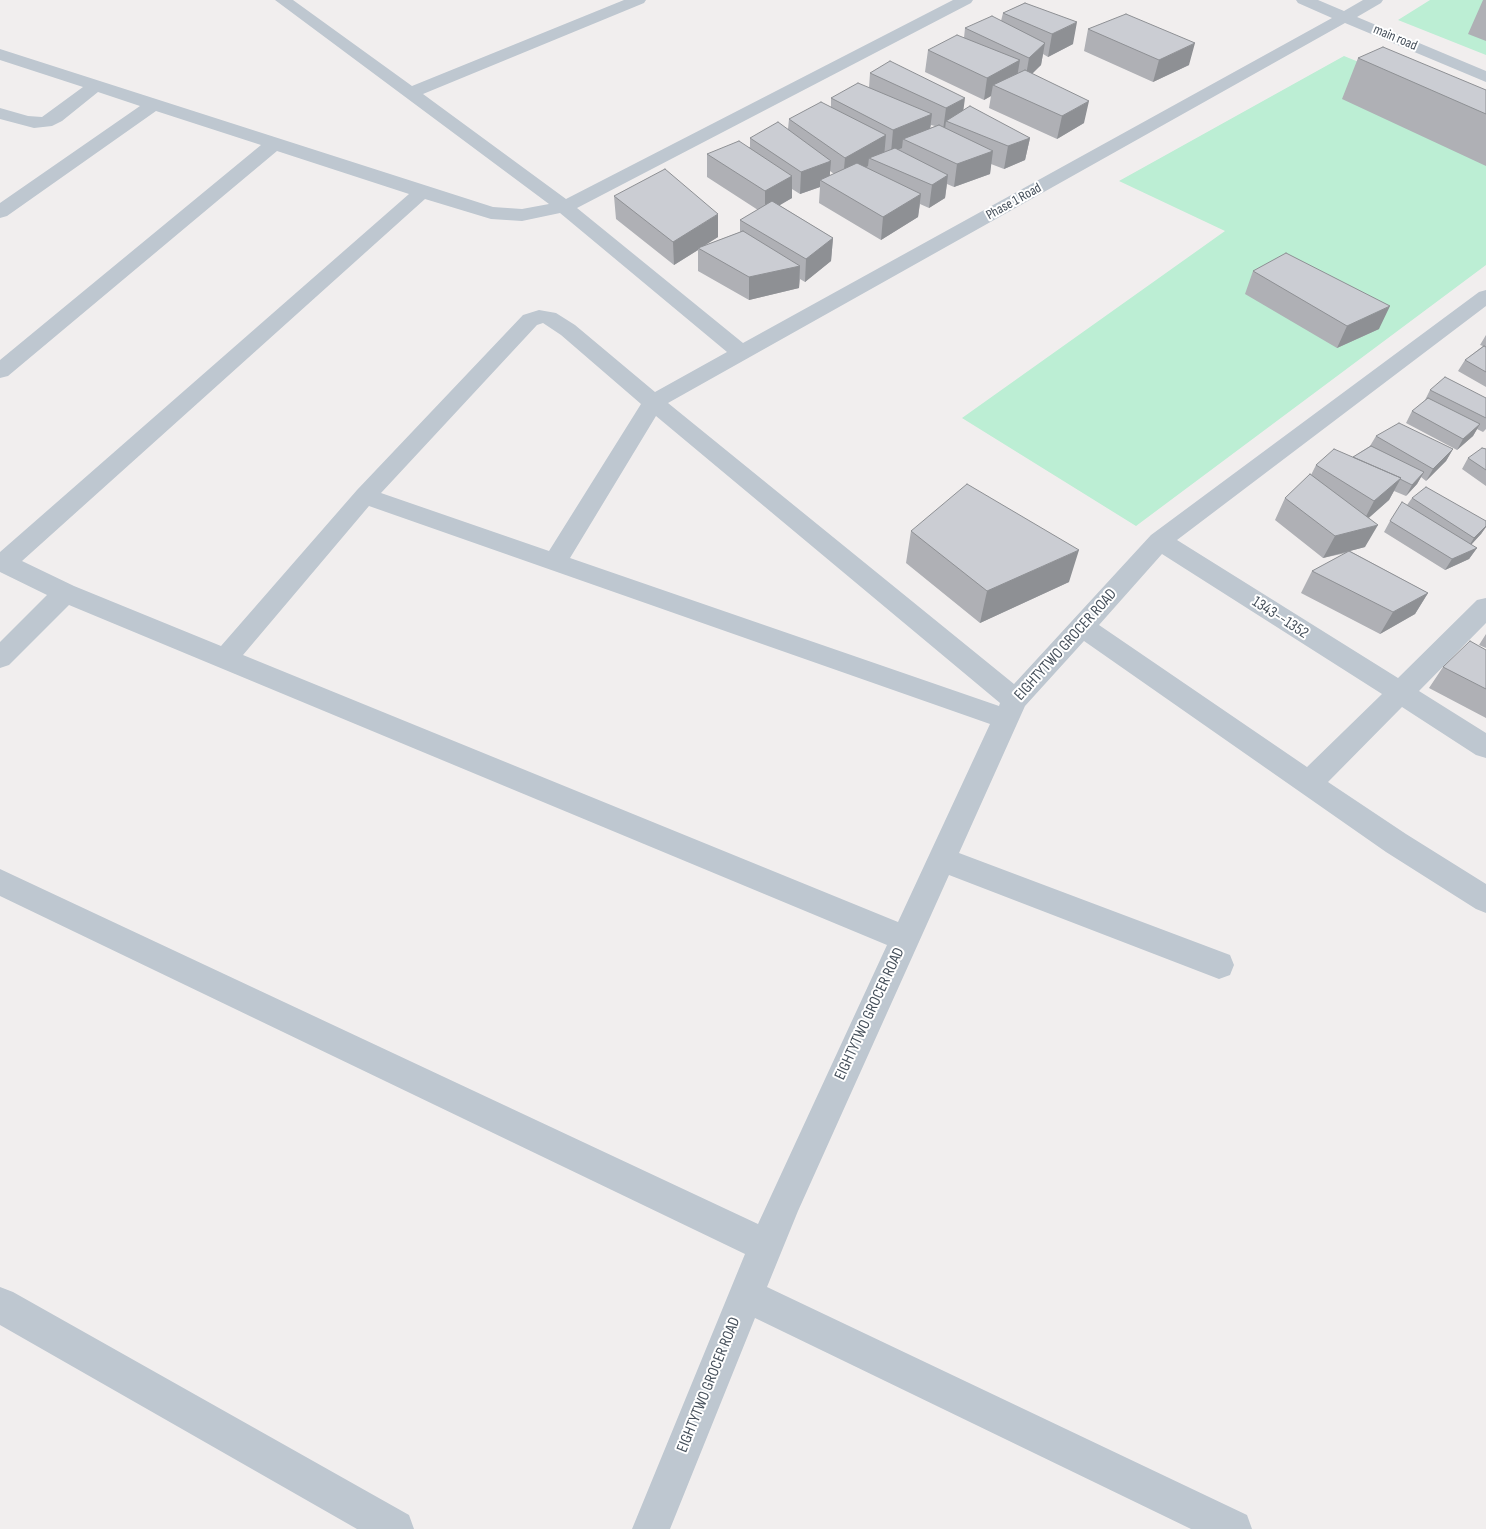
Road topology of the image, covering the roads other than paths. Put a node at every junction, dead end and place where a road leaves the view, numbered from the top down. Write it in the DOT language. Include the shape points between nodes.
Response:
graph roads {
  1 [pos="283,0"];
  2 [pos="591,0"];
  3 [pos="638,0"];
  4 [pos="965,0"];
  5 [pos="1304,0"];
  6 [pos="1375,0"];
  7 [pos="611,11"];
  8 [pos="1346,18"];
  9 [pos="0,54"];
  10 [pos="1486,77"];
  11 [pos="95,86"];
  12 [pos="410,93"];
  13 [pos="154,104"];
  14 [pos="0,113"];
  15 [pos="274,144"];
  16 [pos="422,192"];
  17 [pos="564,207"];
  18 [pos="0,212"];
  19 [pos="1486,296"];
  20 [pos="742,353"];
  21 [pos="0,371"];
  22 [pos="653,402"];
  23 [pos="365,496"];
  24 [pos="1160,541"];
  25 [pos="2,562"];
  26 [pos="555,562"];
  27 [pos="65,593"];
  28 [pos="1486,607"];
  29 [pos="1082,626"];
  30 [pos="0,658"];
  31 [pos="226,659"];
  32 [pos="1400,695"];
  33 [pos="1010,709"];
  34 [pos="1486,748"];
  35 [pos="1308,783"];
  36 [pos="941,859"];
  37 [pos="0,882"];
  38 [pos="1486,900"];
  39 [pos="905,938"];
  40 [pos="1219,965"];
  41 [pos="766,1246"];
  42 [pos="746,1294"];
  43 [pos="0,1305"];
  44 [pos="395,1529"];
  45 [pos="651,1529"];
  46 [pos="1233,1529"];
  1 -- 12 [label="street"];
  2 -- 7 [label="street"];
  3 -- 7 [label="street"];
  4 -- 17 [label="street"];
  5 -- 8 [label="street, main road"];
  6 -- 8 [label="street, Phase 1 Road"];
  7 -- 12 [label="street"];
  8 -- 10 [label="street, main road"];
  8 -- 20 [label="street, Phase 1 Road"];
  9 -- 11 [label="street"];
  11 -- 13 [label="street"];
  11 -- 14 [label="street" via="46,122 29,122"];
  12 -- 17 [label="street"];
  13 -- 15 [label="street"];
  13 -- 18 [label="street"];
  15 -- 16 [label="street"];
  15 -- 21 [label="street"];
  16 -- 17 [label="street" via="507,216"];
  16 -- 25 [label="street"];
  17 -- 20 [label="street"];
  19 -- 24 [label="street, EIGHTYTWO GROCER ROAD"];
  20 -- 22 [label="street, Phase 1 Road"];
  22 -- 23 [label="street" via="568,330 549,318 539,316 526,324"];
  22 -- 26 [label="street"];
  22 -- 33 [label="street"];
  23 -- 26 [label="street"];
  23 -- 31 [label="street"];
  24 -- 29 [label="street, EIGHTYTWO GROCER ROAD"];
  24 -- 32 [label="street, 1343--1352"];
  25 -- 27 [label="street"];
  26 -- 33 [label="street"];
  27 -- 30 [label="street"];
  27 -- 31 [label="street"];
  28 -- 32 [label="street"];
  29 -- 33 [label="street, EIGHTYTWO GROCER ROAD"];
  29 -- 35 [label="street"];
  31 -- 39 [label="street"];
  32 -- 34 [label="street, 1343--1352"];
  32 -- 35 [label="street"];
  33 -- 36 [label="street, EIGHTYTWO GROCER ROAD"];
  35 -- 38 [label="street"];
  36 -- 39 [label="street, EIGHTYTWO GROCER ROAD"];
  36 -- 40 [label="street"];
  37 -- 41 [label="street"];
  39 -- 41 [label="street, EIGHTYTWO GROCER ROAD"];
  41 -- 42 [label="street, EIGHTYTWO GROCER ROAD"];
  42 -- 45 [label="street, EIGHTYTWO GROCER ROAD"];
  42 -- 46 [label="street"];
  43 -- 44 [label="street"];
}
